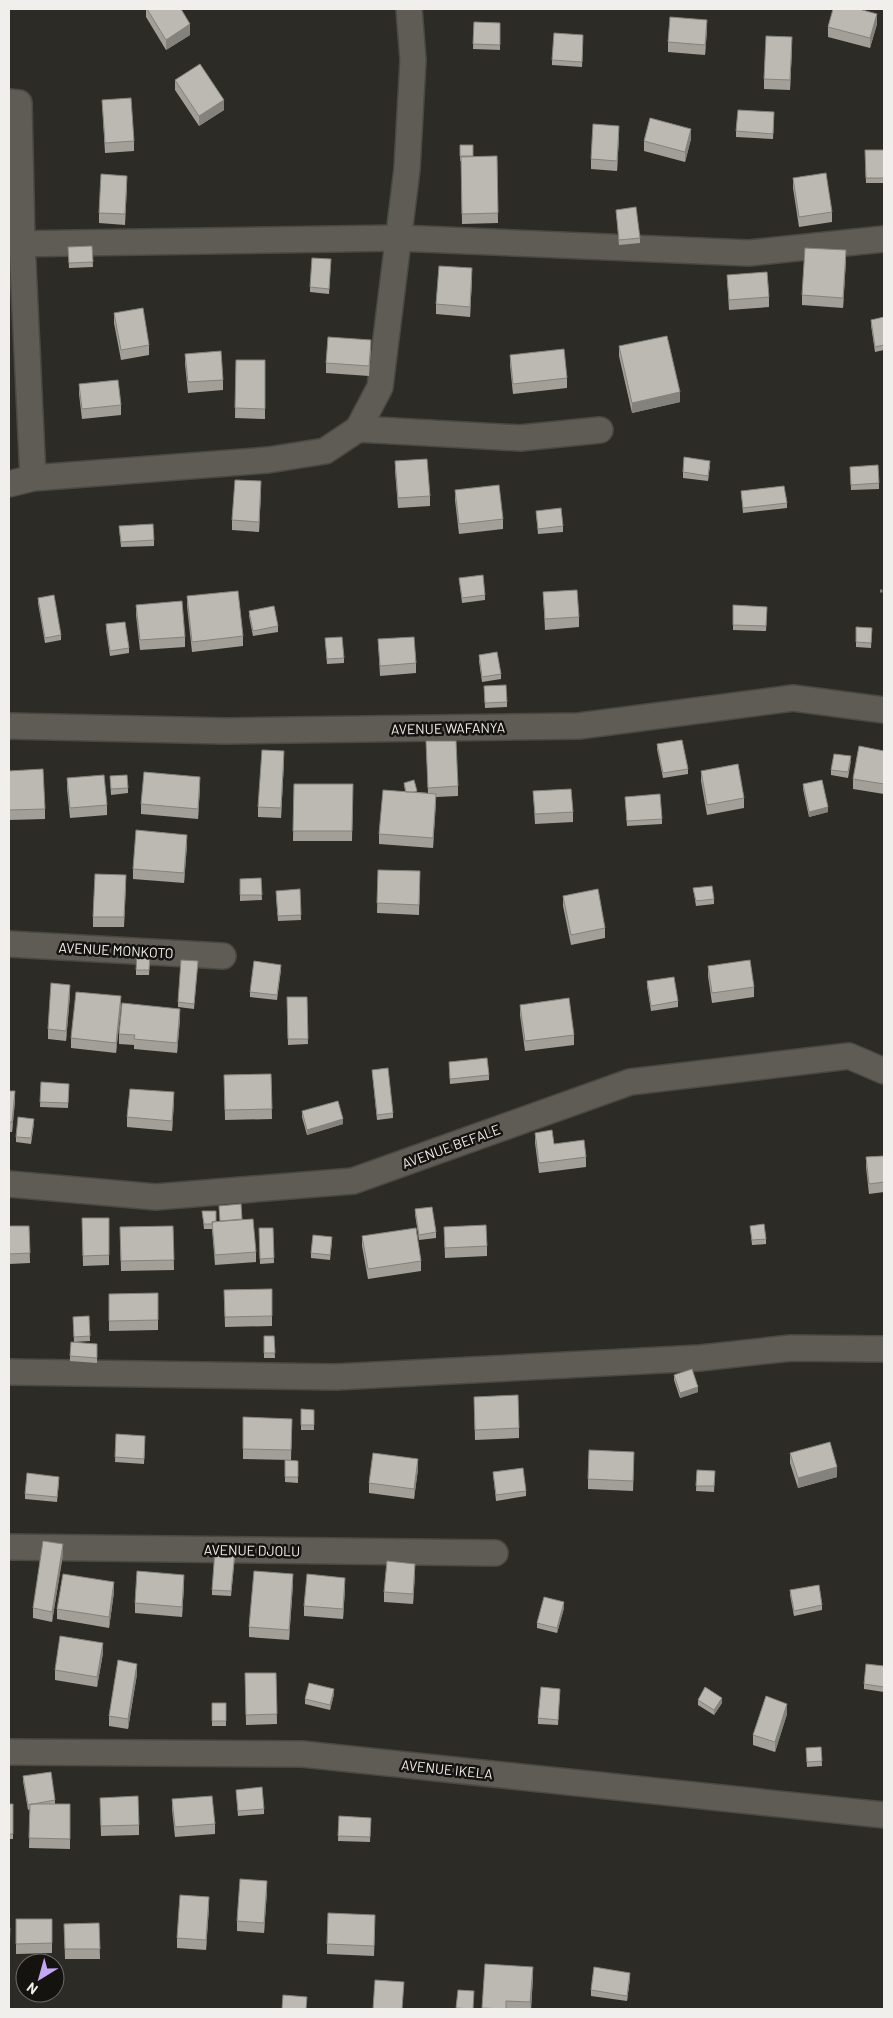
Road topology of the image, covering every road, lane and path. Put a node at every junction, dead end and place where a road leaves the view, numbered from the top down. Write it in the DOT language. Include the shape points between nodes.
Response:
graph roads {
  1 [pos="410,9"];
  2 [pos="9,102"];
  3 [pos="398,238"];
  4 [pos="884,239"];
  5 [pos="15,243"];
  6 [pos="358,429"];
  7 [pos="600,430"];
  8 [pos="33,478"];
  9 [pos="9,484"];
  10 [pos="884,710"];
  11 [pos="9,726"];
  12 [pos="9,944"];
  13 [pos="223,956"];
  14 [pos="884,1071"];
  15 [pos="9,1184"];
  16 [pos="884,1350"];
  17 [pos="9,1372"];
  18 [pos="9,1547"];
  19 [pos="495,1553"];
  20 [pos="9,1752"];
  21 [pos="884,1815"];
  1 -- 3 [label="street" via="414,60 407,169"];
  2 -- 5 [label="street" via="19,103"];
  3 -- 4 [label="street" via="749,253"];
  3 -- 5 [label="street"];
  3 -- 6 [label="street" via="380,387"];
  5 -- 8 [label="street"];
  6 -- 7 [label="street" via="520,438"];
  6 -- 8 [label="street" via="326,451 268,460"];
  8 -- 9 [label="street"];
  10 -- 11 [label="street, AVENUE WAFANYA" via="793,698 579,726 226,731"];
  12 -- 13 [label="street, AVENUE MONKOTO"];
  14 -- 15 [label="street, AVENUE BEFALE" via="849,1056 630,1082 353,1181 156,1197"];
  16 -- 17 [label="street" via="791,1348 700,1358 336,1377"];
  18 -- 19 [label="street, AVENUE DJOLU"];
  20 -- 21 [label="street, AVENUE IKELA" via="302,1754"];
}
